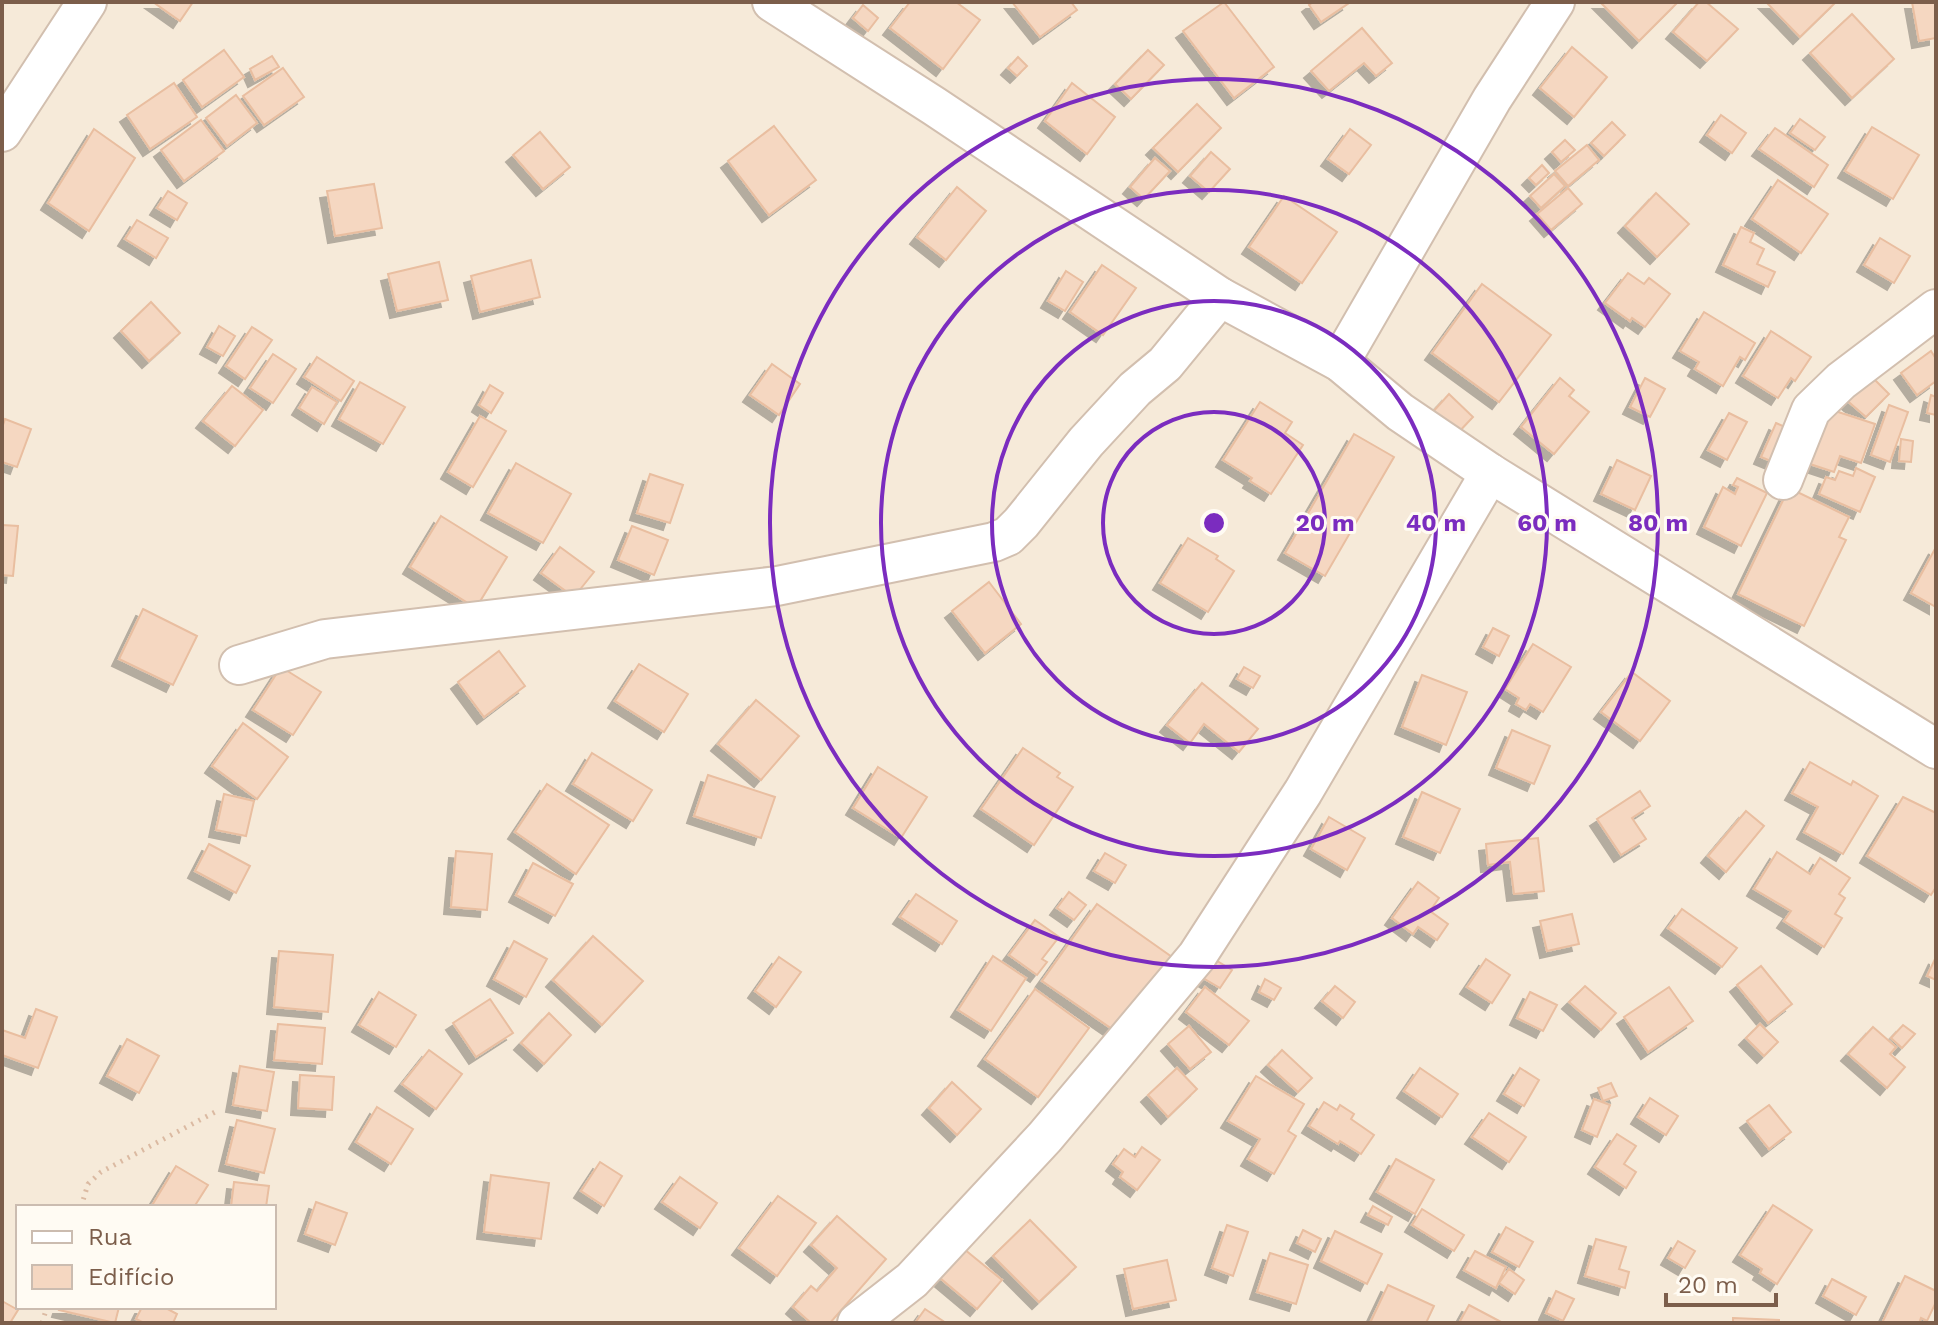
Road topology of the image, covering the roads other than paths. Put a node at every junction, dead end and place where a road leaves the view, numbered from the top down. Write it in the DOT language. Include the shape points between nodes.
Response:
graph roads {
  1 [pos="87,2"];
  2 [pos="772,2"];
  3 [pos="1555,2"];
  4 [pos="2,132"];
  5 [pos="1220,297"];
  6 [pos="1936,309"];
  7 [pos="1340,362"];
  8 [pos="1490,473"];
  9 [pos="1783,480"];
  10 [pos="239,665"];
  11 [pos="1936,749"];
  12 [pos="912,1280"];
  13 [pos="857,1323"];
  14 [pos="891,1323"];
  1 -- 4 [label="street"];
  2 -- 5 [label="street"];
  3 -- 7 [label="street" via="1492,99"];
  5 -- 7 [label="street"];
  5 -- 10 [label="street" via="1165,364 1086,442 1008,536 777,586 325,639"];
  6 -- 9 [label="street" via="1811,410"];
  7 -- 8 [label="street" via="1400,412"];
  8 -- 11 [label="street"];
  8 -- 12 [label="street" via="1303,792 1197,956 1045,1137"];
  12 -- 13 [label="street"];
  12 -- 14 [label="street"];
}
